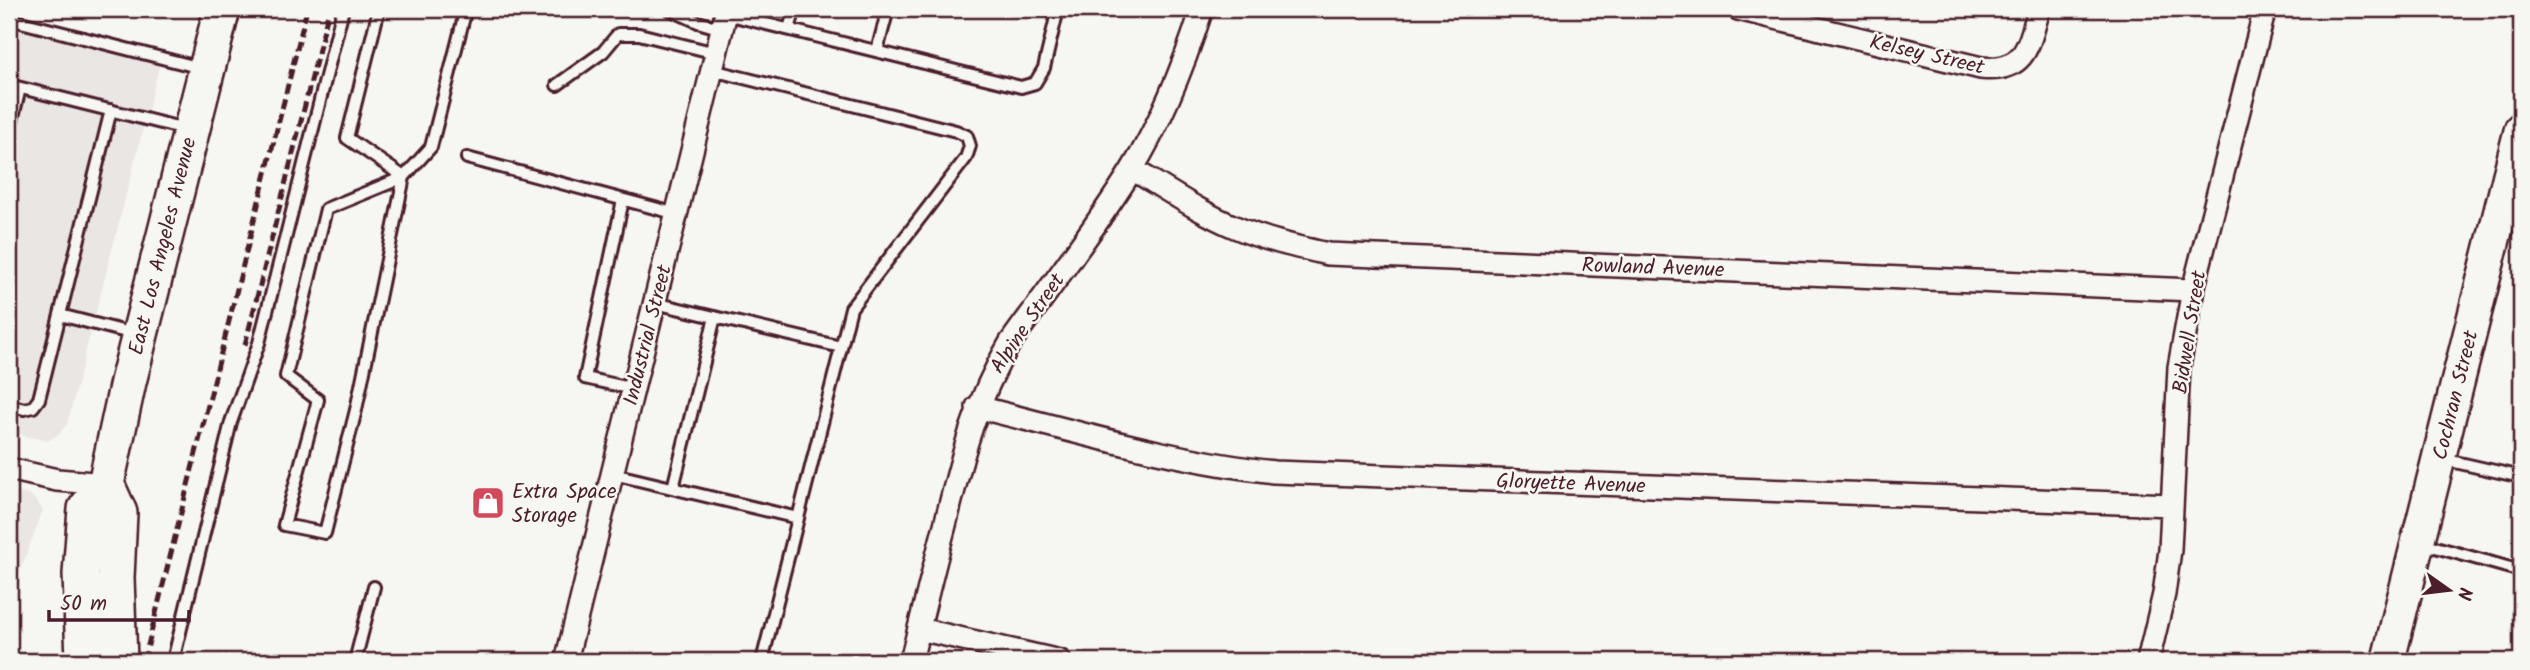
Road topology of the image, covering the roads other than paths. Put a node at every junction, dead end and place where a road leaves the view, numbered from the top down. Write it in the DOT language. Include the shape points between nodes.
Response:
graph roads {
  1 [pos="222,9"];
  2 [pos="342,9"];
  3 [pos="379,9"];
  4 [pos="466,9"];
  5 [pos="668,9"];
  6 [pos="794,9"];
  7 [pos="888,9"];
  8 [pos="1058,9"];
  9 [pos="1202,9"];
  10 [pos="1738,9"];
  11 [pos="2039,9"];
  12 [pos="2265,9"];
  13 [pos="725,17"];
  14 [pos="9,19"];
  15 [pos="789,29"];
  16 [pos="877,51"];
  17 [pos="714,61"];
  18 [pos="207,70"];
  19 [pos="557,85"];
  20 [pos="14,86"];
  21 [pos="111,110"];
  22 [pos="2521,129"];
  23 [pos="191,130"];
  24 [pos="9,134"];
  25 [pos="467,159"];
  26 [pos="1132,169"];
  27 [pos="404,177"];
  28 [pos="623,200"];
  29 [pos="677,214"];
  30 [pos="2193,290"];
  31 [pos="655,303"];
  32 [pos="60,315"];
  33 [pos="715,317"];
  34 [pos="140,336"];
  35 [pos="841,347"];
  36 [pos="634,389"];
  37 [pos="9,405"];
  38 [pos="977,407"];
  39 [pos="2440,458"];
  40 [pos="9,468"];
  41 [pos="613,474"];
  42 [pos="2521,477"];
  43 [pos="106,484"];
  44 [pos="673,488"];
  45 [pos="2172,505"];
  46 [pos="798,518"];
  47 [pos="2419,542"];
  48 [pos="2521,571"];
  49 [pos="374,587"];
  50 [pos="919,629"];
  51 [pos="84,661"];
  52 [pos="119,661"];
  53 [pos="173,661"];
  54 [pos="355,661"];
  55 [pos="566,661"];
  56 [pos="762,661"];
  57 [pos="911,661"];
  58 [pos="1060,661"];
  59 [pos="2148,661"];
  60 [pos="2388,661"];
  1 -- 18 [label="main road, East Los Angeles Avenue"];
  2 -- 53 [label="lane" via="259,343 231,422"];
  3 -- 27 [label="lane" via="348,138"];
  4 -- 27 [label="lane" via="431,147"];
  5 -- 13 [label="lane" via="698,22"];
  6 -- 15 [label="lane"];
  7 -- 16 [label="lane"];
  8 -- 16 [label="lane" via="1044,68 1035,83 1021,87"];
  9 -- 26 [label="street, Alpine Street" via="1164,109"];
  10 -- 11 [label="street, Kelsey Street" via="1996,70 2022,57"];
  12 -- 30 [label="street, Bidwell Street"];
  13 -- 15 [label="lane"];
  13 -- 17 [label="street, Industrial Street"];
  14 -- 18 [label="lane"];
  15 -- 16 [label="lane"];
  17 -- 19 [label="lane" via="639,34 618,34 603,52"];
  17 -- 29 [label="street, Industrial Street"];
  17 -- 35 [label="lane" via="967,136 966,158 851,308"];
  18 -- 23 [label="main road, East Los Angeles Avenue"];
  20 -- 21 [label="lane"];
  20 -- 24 [label="lane"];
  21 -- 23 [label="lane"];
  21 -- 32 [label="lane"];
  22 -- 39 [label="main road, Cochran Street"];
  23 -- 34 [label="main road, East Los Angeles Avenue"];
  25 -- 28 [label="lane"];
  26 -- 30 [label="street, Rowland Avenue" via="1235,227 1328,254"];
  26 -- 38 [label="street, Alpine Street" via="1010,343"];
  27 -- 27 [label="lane" via="356,410 325,533 284,525 318,400 286,376 326,209"];
  28 -- 29 [label="lane"];
  28 -- 36 [label="lane" via="585,378"];
  29 -- 31 [label="street, Industrial Street"];
  30 -- 45 [label="street, Bidwell Street" via="2179,367"];
  31 -- 33 [label="lane"];
  31 -- 36 [label="street, Industrial Street"];
  32 -- 34 [label="lane"];
  32 -- 37 [label="lane" via="39,399 24,409"];
  33 -- 35 [label="lane"];
  33 -- 44 [label="lane"];
  34 -- 43 [label="main road, East Los Angeles Avenue"];
  35 -- 46 [label="lane"];
  36 -- 41 [label="street, Industrial Street"];
  38 -- 45 [label="street, Gloryette Avenue" via="1180,457 1274,472"];
  38 -- 50 [label="street, Alpine Street"];
  39 -- 42 [label="lane"];
  39 -- 47 [label="main road, Cochran Street"];
  40 -- 43 [label="street" via="57,480"];
  41 -- 44 [label="lane"];
  41 -- 55 [label="street, Industrial Street"];
  43 -- 51 [label="main road, East Los Angeles Avenue" via="86,509 81,575"];
  43 -- 52 [label="main road" via="119,513"];
  44 -- 46 [label="lane"];
  45 -- 59 [label="street, Bidwell Street" via="2164,594"];
  46 -- 56 [label="lane"];
  47 -- 48 [label="lane"];
  47 -- 60 [label="main road, Cochran Street"];
  49 -- 54 [label="lane"];
  50 -- 57 [label="street, Alpine Street"];
  50 -- 58 [label="street"];
}
